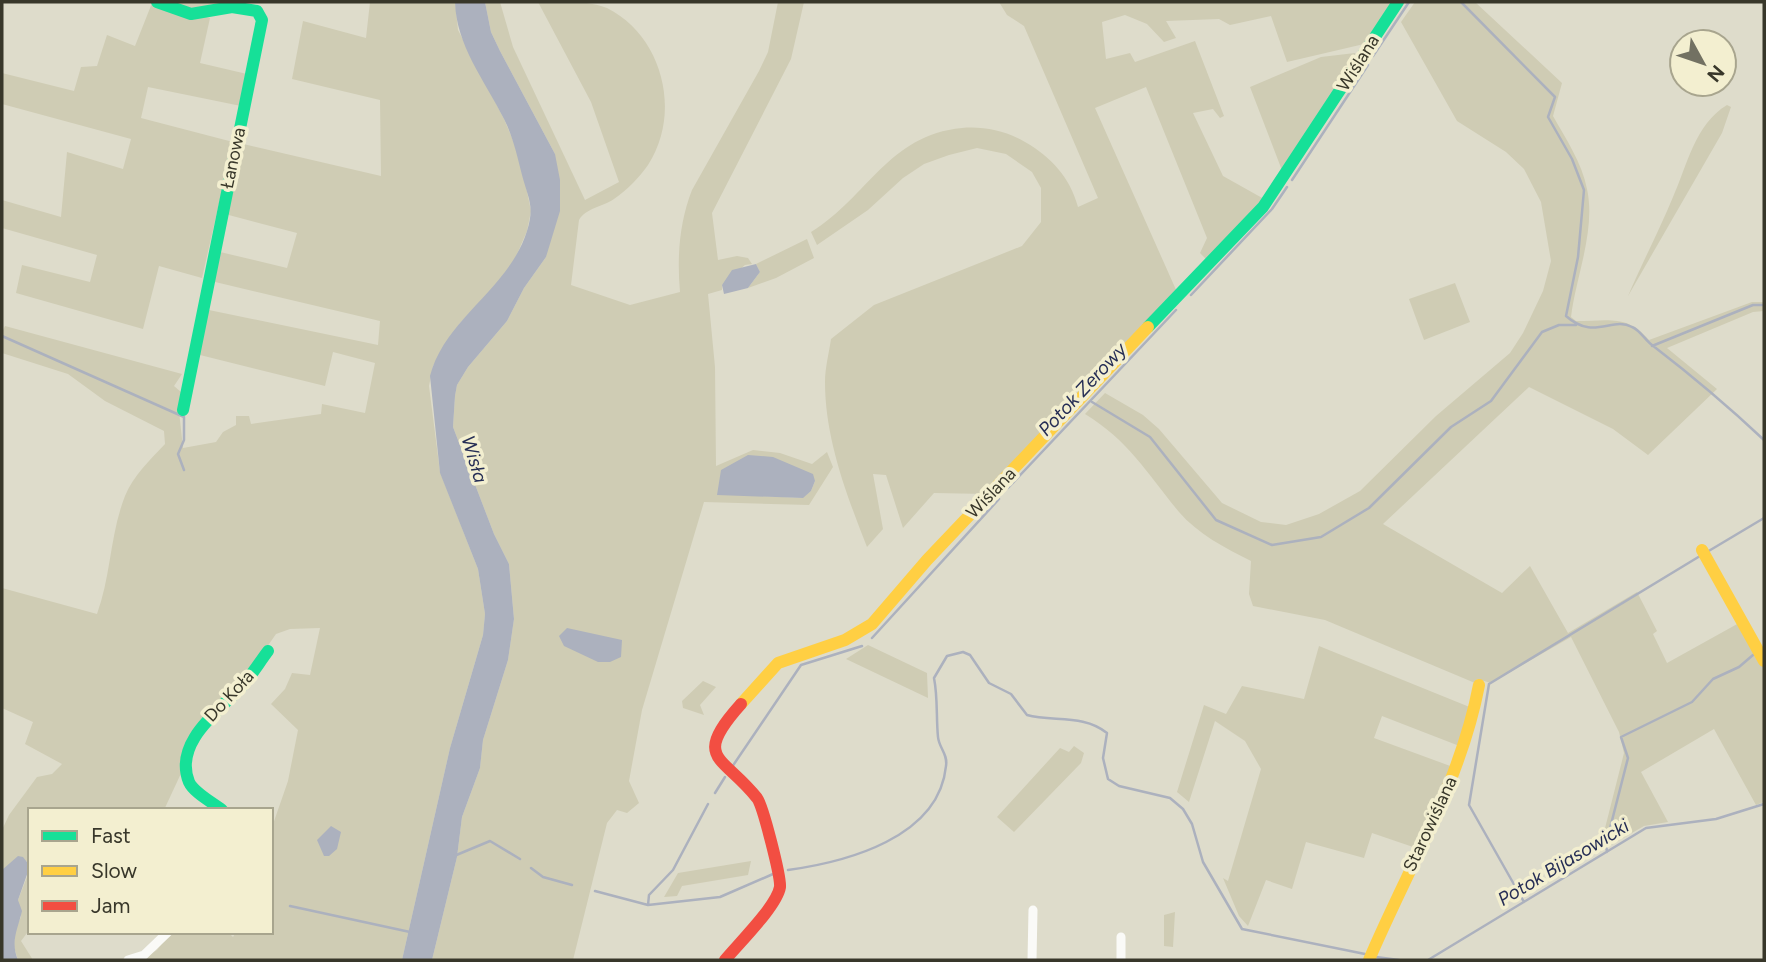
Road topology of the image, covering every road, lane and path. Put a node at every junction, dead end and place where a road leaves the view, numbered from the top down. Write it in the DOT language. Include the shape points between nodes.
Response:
graph roads {
  1 [pos="157,2"];
  2 [pos="1398,2"];
  3 [pos="183,410"];
  4 [pos="1702,550"];
  5 [pos="268,651"];
  6 [pos="1764,661"];
  7 [pos="1479,685"];
  8 [pos="219,808"];
  9 [pos="1033,910"];
  10 [pos="166,934"];
  11 [pos="1121,937"];
  12 [pos="128,960"];
  13 [pos="725,960"];
  14 [pos="1032,960"];
  15 [pos="1121,960"];
  16 [pos="1369,960"];
  1 -- 3 [label="street, Łanowa" via="198,14 241,5 257,11 262,20"];
  2 -- 13 [label="street, Wiślana" via="1263,207 936,550 872,624 845,640 778,663 719,730 715,744 720,764 762,804 780,879 774,900"];
  4 -- 6 [label="street"];
  5 -- 8 [label="street, Do Koła" via="228,702 198,730 187,760 193,788"];
  7 -- 16 [label="street, Starowiślana" via="1472,730"];
  9 -- 14 [label="street"];
  10 -- 12 [label="street" via="144,955"];
  11 -- 15 [label="street"];
}
